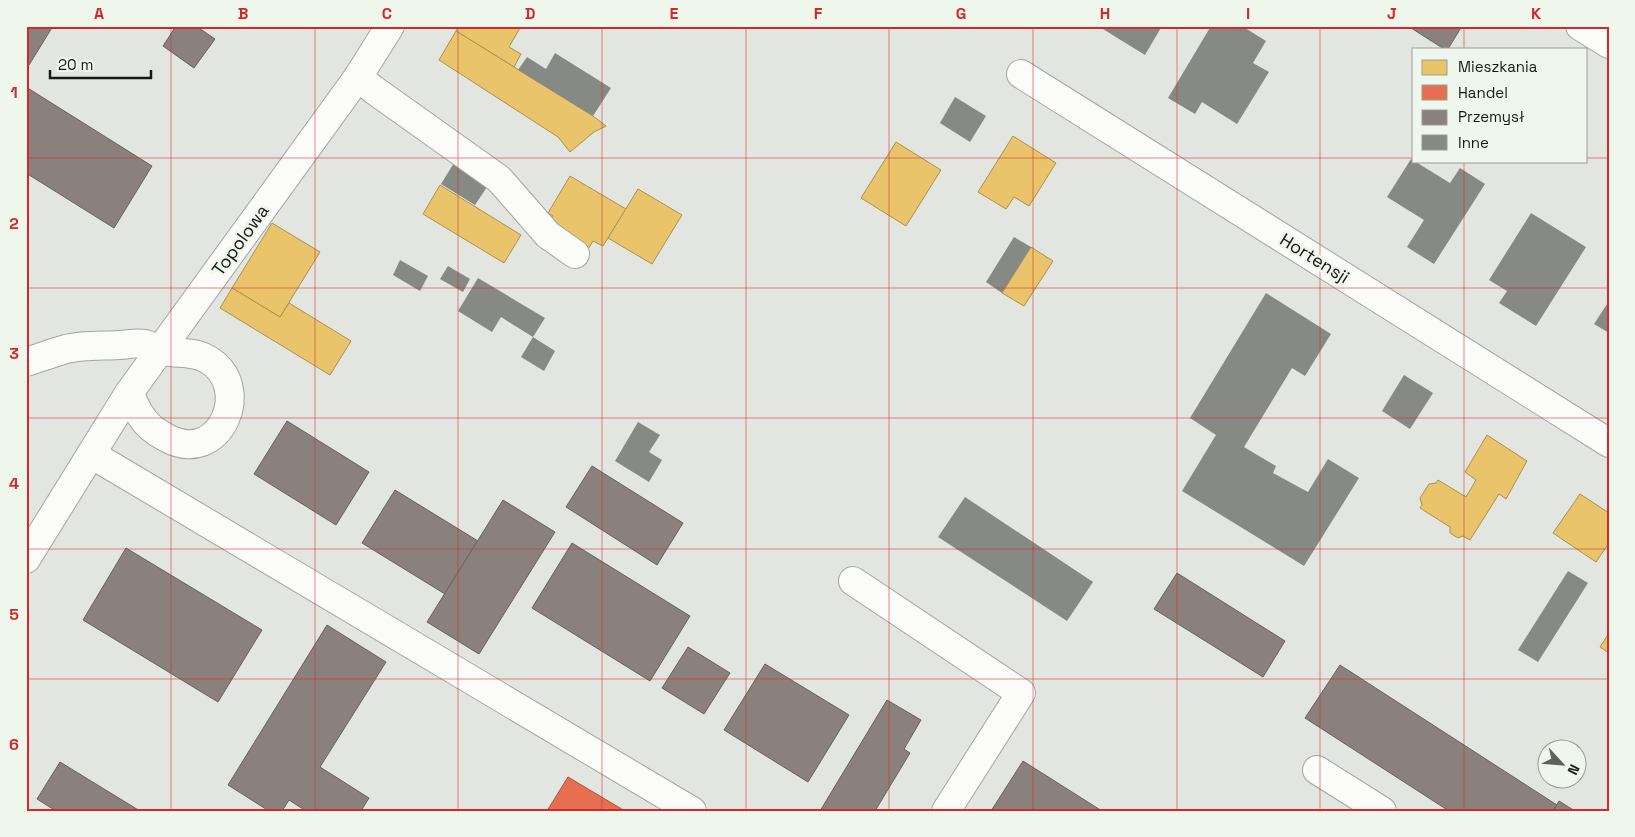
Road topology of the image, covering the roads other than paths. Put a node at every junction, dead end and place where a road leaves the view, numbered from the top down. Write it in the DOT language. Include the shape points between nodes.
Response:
graph roads {
  1 [pos="390,26"];
  2 [pos="1580,26"];
  3 [pos="1609,44"];
  4 [pos="1021,74"];
  5 [pos="358,77"];
  6 [pos="575,254"];
  7 [pos="160,350"];
  8 [pos="26,362"];
  9 [pos="129,393"];
  10 [pos="1609,443"];
  11 [pos="91,454"];
  12 [pos="26,559"];
  13 [pos="853,581"];
  14 [pos="1317,770"];
  15 [pos="692,811"];
  16 [pos="946,811"];
  17 [pos="1382,811"];
  1 -- 5 [label="street, Topolowa"];
  2 -- 3 [label="street"];
  4 -- 10 [label="street, Hortensji"];
  5 -- 6 [label="street" via="499,179 548,235"];
  5 -- 7 [label="street, Topolowa"];
  7 -- 8 [label="street" via="144,344 68,349"];
  7 -- 9 [label="street, Topolowa"];
  7 -- 9 [label="street" via="194,353 207,359 225,377 230,402 228,414 216,433 207,441 196,444 172,441 147,424"];
  9 -- 11 [label="street, Topolowa"];
  11 -- 12 [label="street, Topolowa"];
  11 -- 15 [label="street"];
  13 -- 16 [label="street" via="1021,693"];
  14 -- 17 [label="street"];
}
